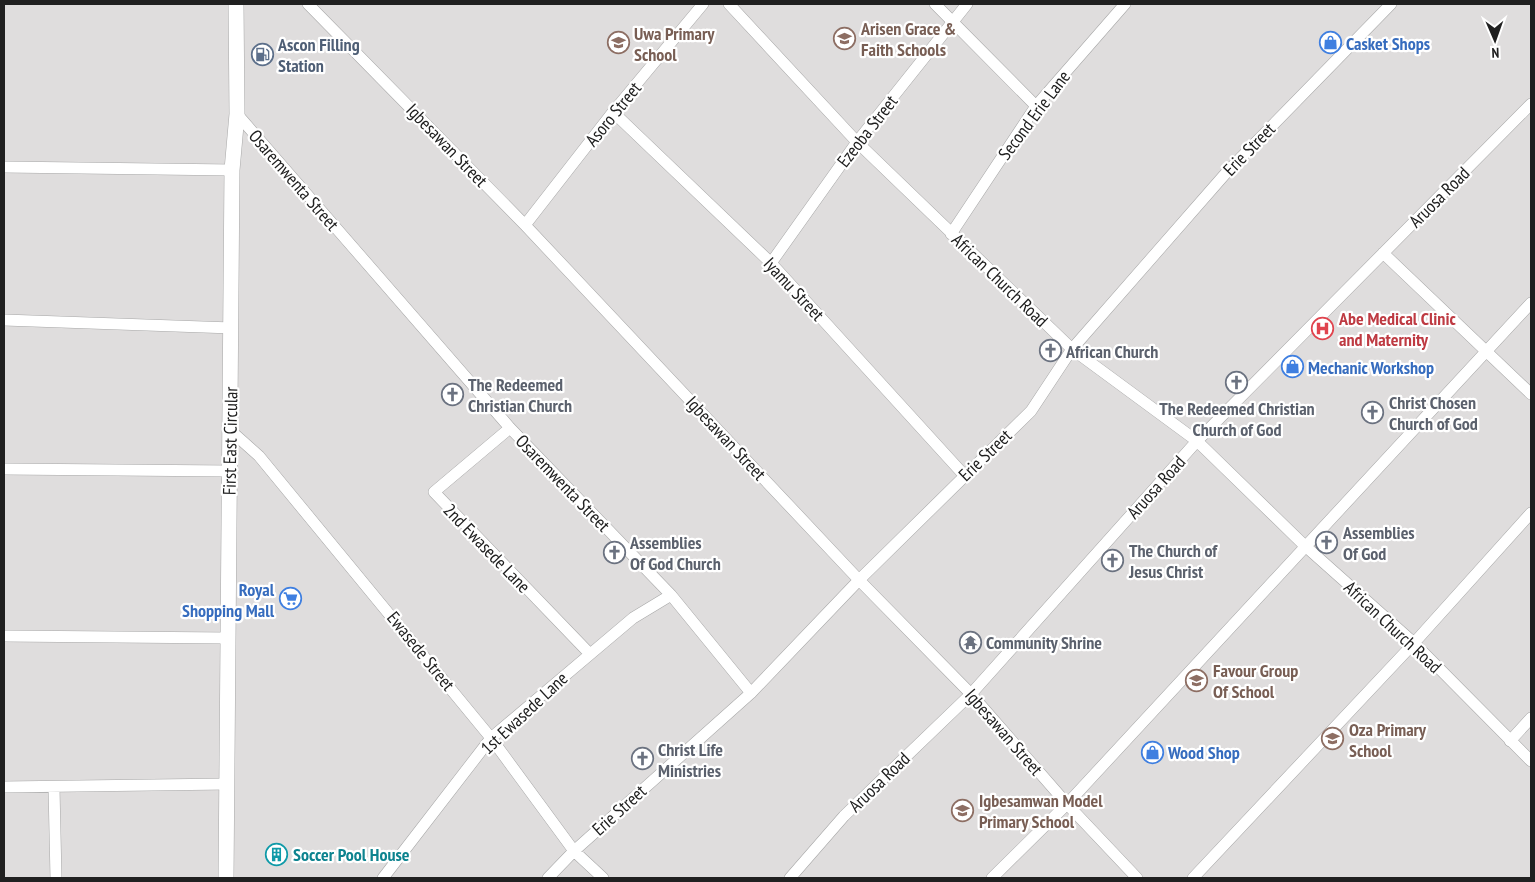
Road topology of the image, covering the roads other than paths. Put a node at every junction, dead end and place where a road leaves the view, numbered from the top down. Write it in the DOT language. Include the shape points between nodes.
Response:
graph roads {
  1 [pos="236,4"];
  2 [pos="308,4"];
  3 [pos="703,4"];
  4 [pos="728,4"];
  5 [pos="935,4"];
  6 [pos="967,4"];
  7 [pos="1125,4"];
  8 [pos="1391,4"];
  9 [pos="954,22"];
  10 [pos="1531,104"];
  11 [pos="1036,106"];
  12 [pos="613,112"];
  13 [pos="237,114"];
  14 [pos="857,142"];
  15 [pos="4,167"];
  16 [pos="232,170"];
  17 [pos="525,225"];
  18 [pos="951,234"];
  19 [pos="1384,253"];
  20 [pos="771,263"];
  21 [pos="1531,303"];
  22 [pos="4,320"];
  23 [pos="232,328"];
  24 [pos="1072,349"];
  25 [pos="1486,350"];
  26 [pos="1531,394"];
  27 [pos="510,428"];
  28 [pos="231,432"];
  29 [pos="1197,441"];
  30 [pos="4,469"];
  31 [pos="229,471"];
  32 [pos="964,475"];
  33 [pos="1531,513"];
  34 [pos="1304,545"];
  35 [pos="859,580"];
  36 [pos="670,596"];
  37 [pos="4,636"];
  38 [pos="227,638"];
  39 [pos="1414,643"];
  40 [pos="589,653"];
  41 [pos="750,692"];
  42 [pos="971,694"];
  43 [pos="1531,718"];
  44 [pos="491,738"];
  45 [pos="1510,741"];
  46 [pos="1531,761"];
  47 [pos="228,784"];
  48 [pos="4,787"];
  49 [pos="54,788"];
  50 [pos="1067,804"];
  51 [pos="574,850"];
  52 [pos="56,878"];
  53 [pos="226,878"];
  54 [pos="382,878"];
  55 [pos="548,878"];
  56 [pos="602,878"];
  57 [pos="790,878"];
  58 [pos="992,878"];
  59 [pos="1137,878"];
  60 [pos="1193,878"];
  1 -- 13 [label="street, First East Circular"];
  2 -- 17 [label="street, Igbesawan Street"];
  3 -- 12 [label="street, Asoro Street"];
  4 -- 14 [label="street, African Church Road"];
  5 -- 9 [label="street"];
  6 -- 9 [label="street, Ezeoba Street"];
  7 -- 11 [label="street, Second Erie Lane"];
  8 -- 24 [label="street, Erie Street" via="1226,172"];
  9 -- 11 [label="street"];
  9 -- 14 [label="street, Ezeoba Street"];
  10 -- 19 [label="street, Aruosa Road"];
  11 -- 18 [label="street, Second Erie Lane"];
  12 -- 17 [label="street, Asoro Street"];
  12 -- 20 [label="street, Iyamu Street"];
  13 -- 16 [label="street, First East Circular"];
  13 -- 27 [label="street, Osaremwenta Street"];
  14 -- 18 [label="street, African Church Road"];
  14 -- 20 [label="street, Ezeoba Street"];
  15 -- 16 [label="street"];
  16 -- 23 [label="street, First East Circular"];
  17 -- 35 [label="street, Igbesawan Street"];
  18 -- 24 [label="street, African Church Road"];
  19 -- 25 [label="street"];
  19 -- 29 [label="street, Aruosa Road"];
  20 -- 32 [label="street, Iyamu Street"];
  21 -- 25 [label="street"];
  22 -- 23 [label="street"];
  23 -- 28 [label="street, First East Circular"];
  24 -- 29 [label="street, African Church Road"];
  24 -- 32 [label="street, Erie Street" via="1031,411"];
  25 -- 26 [label="street"];
  25 -- 34 [label="street"];
  27 -- 36 [label="street, Osaremwenta Street"];
  27 -- 40 [label="street, 2nd Ewasede Lane" via="434,492"];
  28 -- 31 [label="street, First East Circular"];
  28 -- 44 [label="street, Ewasede Street" via="259,456"];
  29 -- 34 [label="street, African Church Road"];
  29 -- 42 [label="street, Aruosa Road"];
  30 -- 31 [label="street"];
  31 -- 38 [label="street, First East Circular"];
  32 -- 35 [label="street, Erie Street"];
  33 -- 39 [label="street"];
  34 -- 39 [label="street, African Church Road"];
  34 -- 50 [label="street"];
  35 -- 41 [label="street, Erie Street"];
  35 -- 42 [label="street, Igbesawan Street"];
  36 -- 40 [label="street, 1st Ewasede Lane" via="633,618"];
  36 -- 41 [label="street, Osaremwenta Street"];
  37 -- 38 [label="street"];
  38 -- 47 [label="street, First East Circular"];
  39 -- 45 [label="street, African Church Road"];
  39 -- 60 [label="street"];
  40 -- 44 [label="street, 1st Ewasede Lane"];
  41 -- 51 [label="street, Erie Street"];
  42 -- 50 [label="street, Igbesawan Street"];
  42 -- 57 [label="street, Aruosa Road" via="844,816"];
  43 -- 45 [label="street"];
  44 -- 51 [label="street, Ewasede Street"];
  44 -- 54 [label="street, 1st Ewasede Lane"];
  45 -- 46 [label="street, African Church Road"];
  47 -- 49 [label="street"];
  47 -- 53 [label="street, First East Circular"];
  48 -- 49 [label="street"];
  49 -- 52 [label="street"];
  50 -- 58 [label="street"];
  50 -- 59 [label="street, Igbesawan Street"];
  51 -- 55 [label="street, Erie Street"];
  51 -- 56 [label="street, Ewasede Street"];
}
